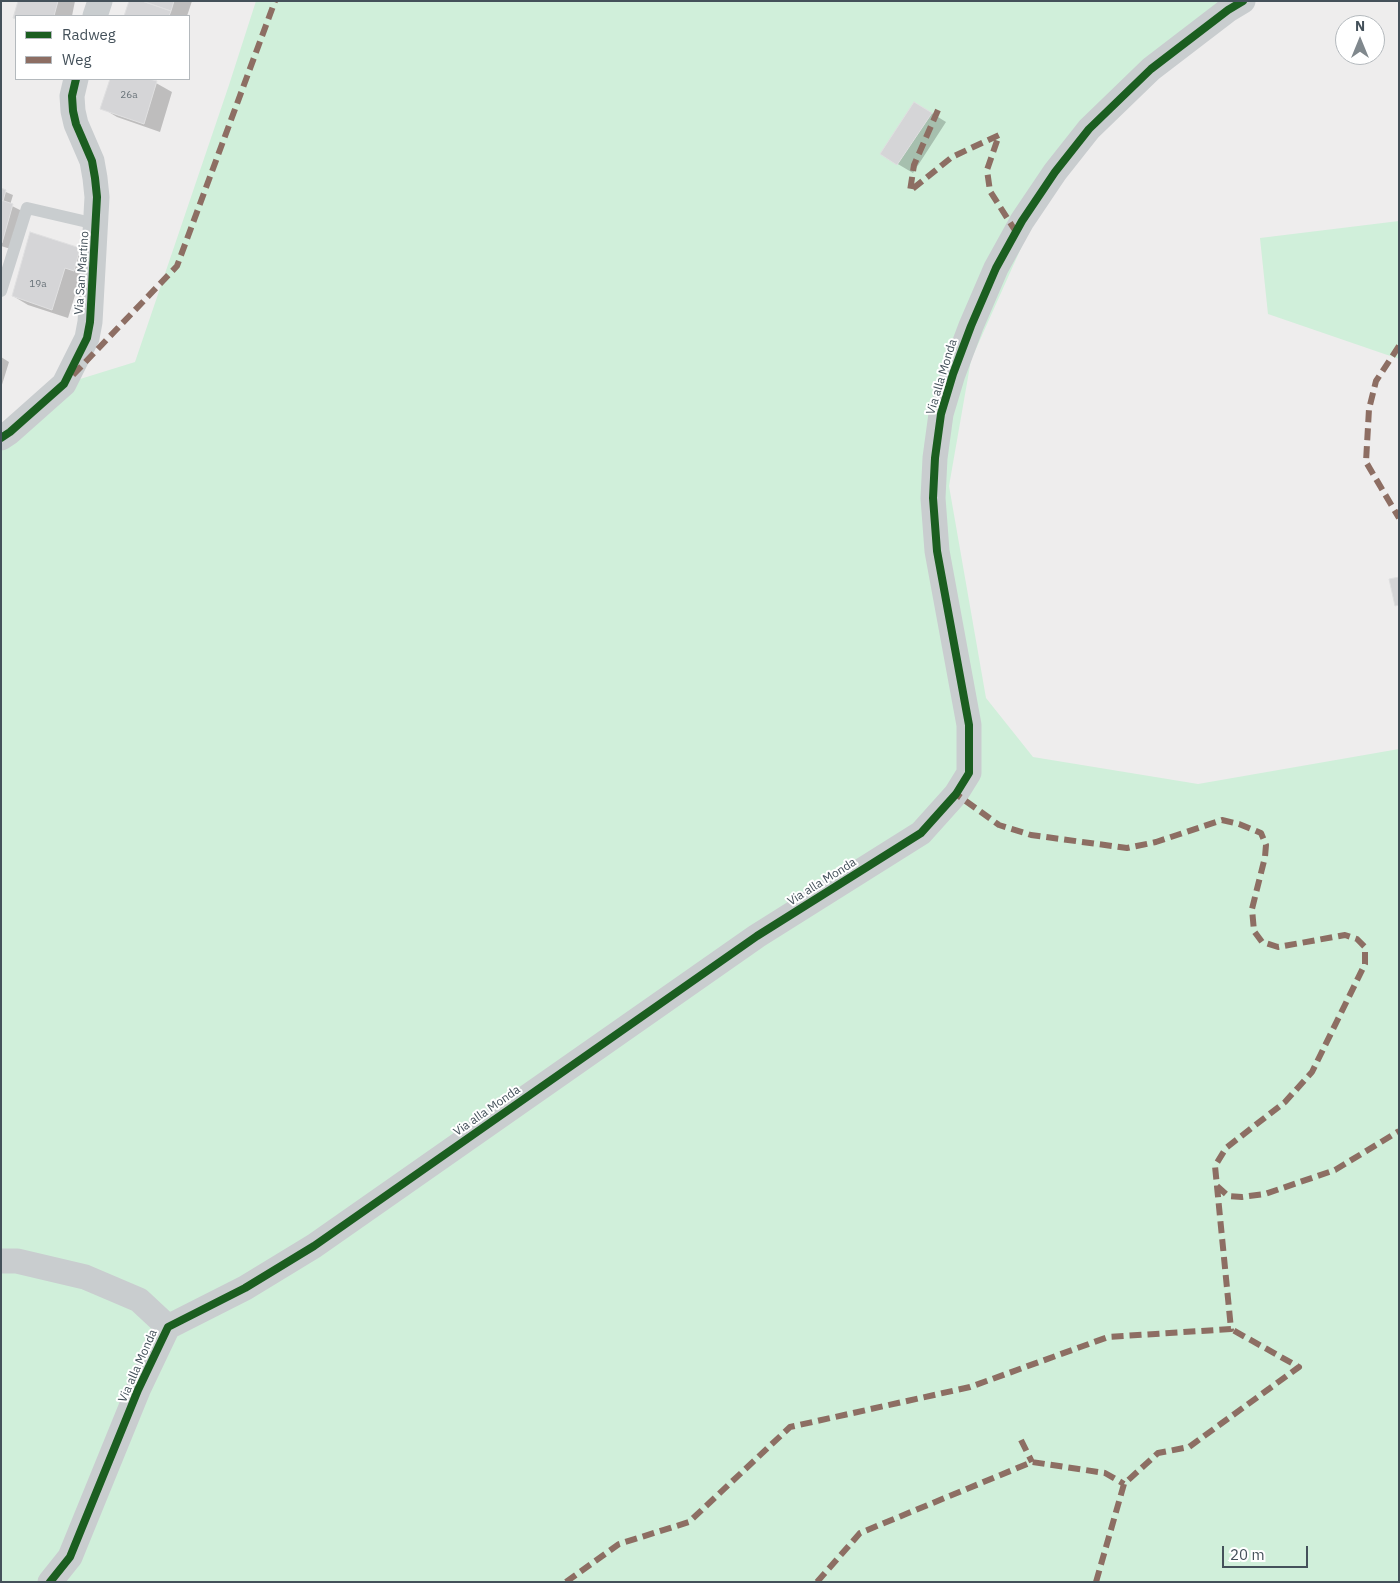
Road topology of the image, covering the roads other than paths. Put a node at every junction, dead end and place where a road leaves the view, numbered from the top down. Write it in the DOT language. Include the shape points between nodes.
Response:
graph roads {
  1 [pos="100,1"];
  2 [pos="1243,1"];
  3 [pos="95,15"];
  4 [pos="76,80"];
  5 [pos="96,224"];
  6 [pos="1,291"];
  7 [pos="1,438"];
  8 [pos="1,1261"];
  9 [pos="168,1327"];
  10 [pos="50,1582"];
  1 -- 3 [label="street"];
  2 -- 9 [label="street, Via alla Monda" via="1151,69 1120,97 1055,172 996,268 953,374 940,414 933,498 937,551 969,725 969,773 956,794 921,833 757,936 314,1246 245,1288"];
  4 -- 5 [label="street, Via San Martino" via="73,111 94,169"];
  5 -- 6 [label="lane" via="27,208"];
  5 -- 7 [label="street, Via San Martino" via="87,338 64,384"];
  8 -- 9 [label="street" via="17,1261 85,1277 139,1300"];
  9 -- 10 [label="street, Via alla Monda" via="138,1390 70,1558"];
}
